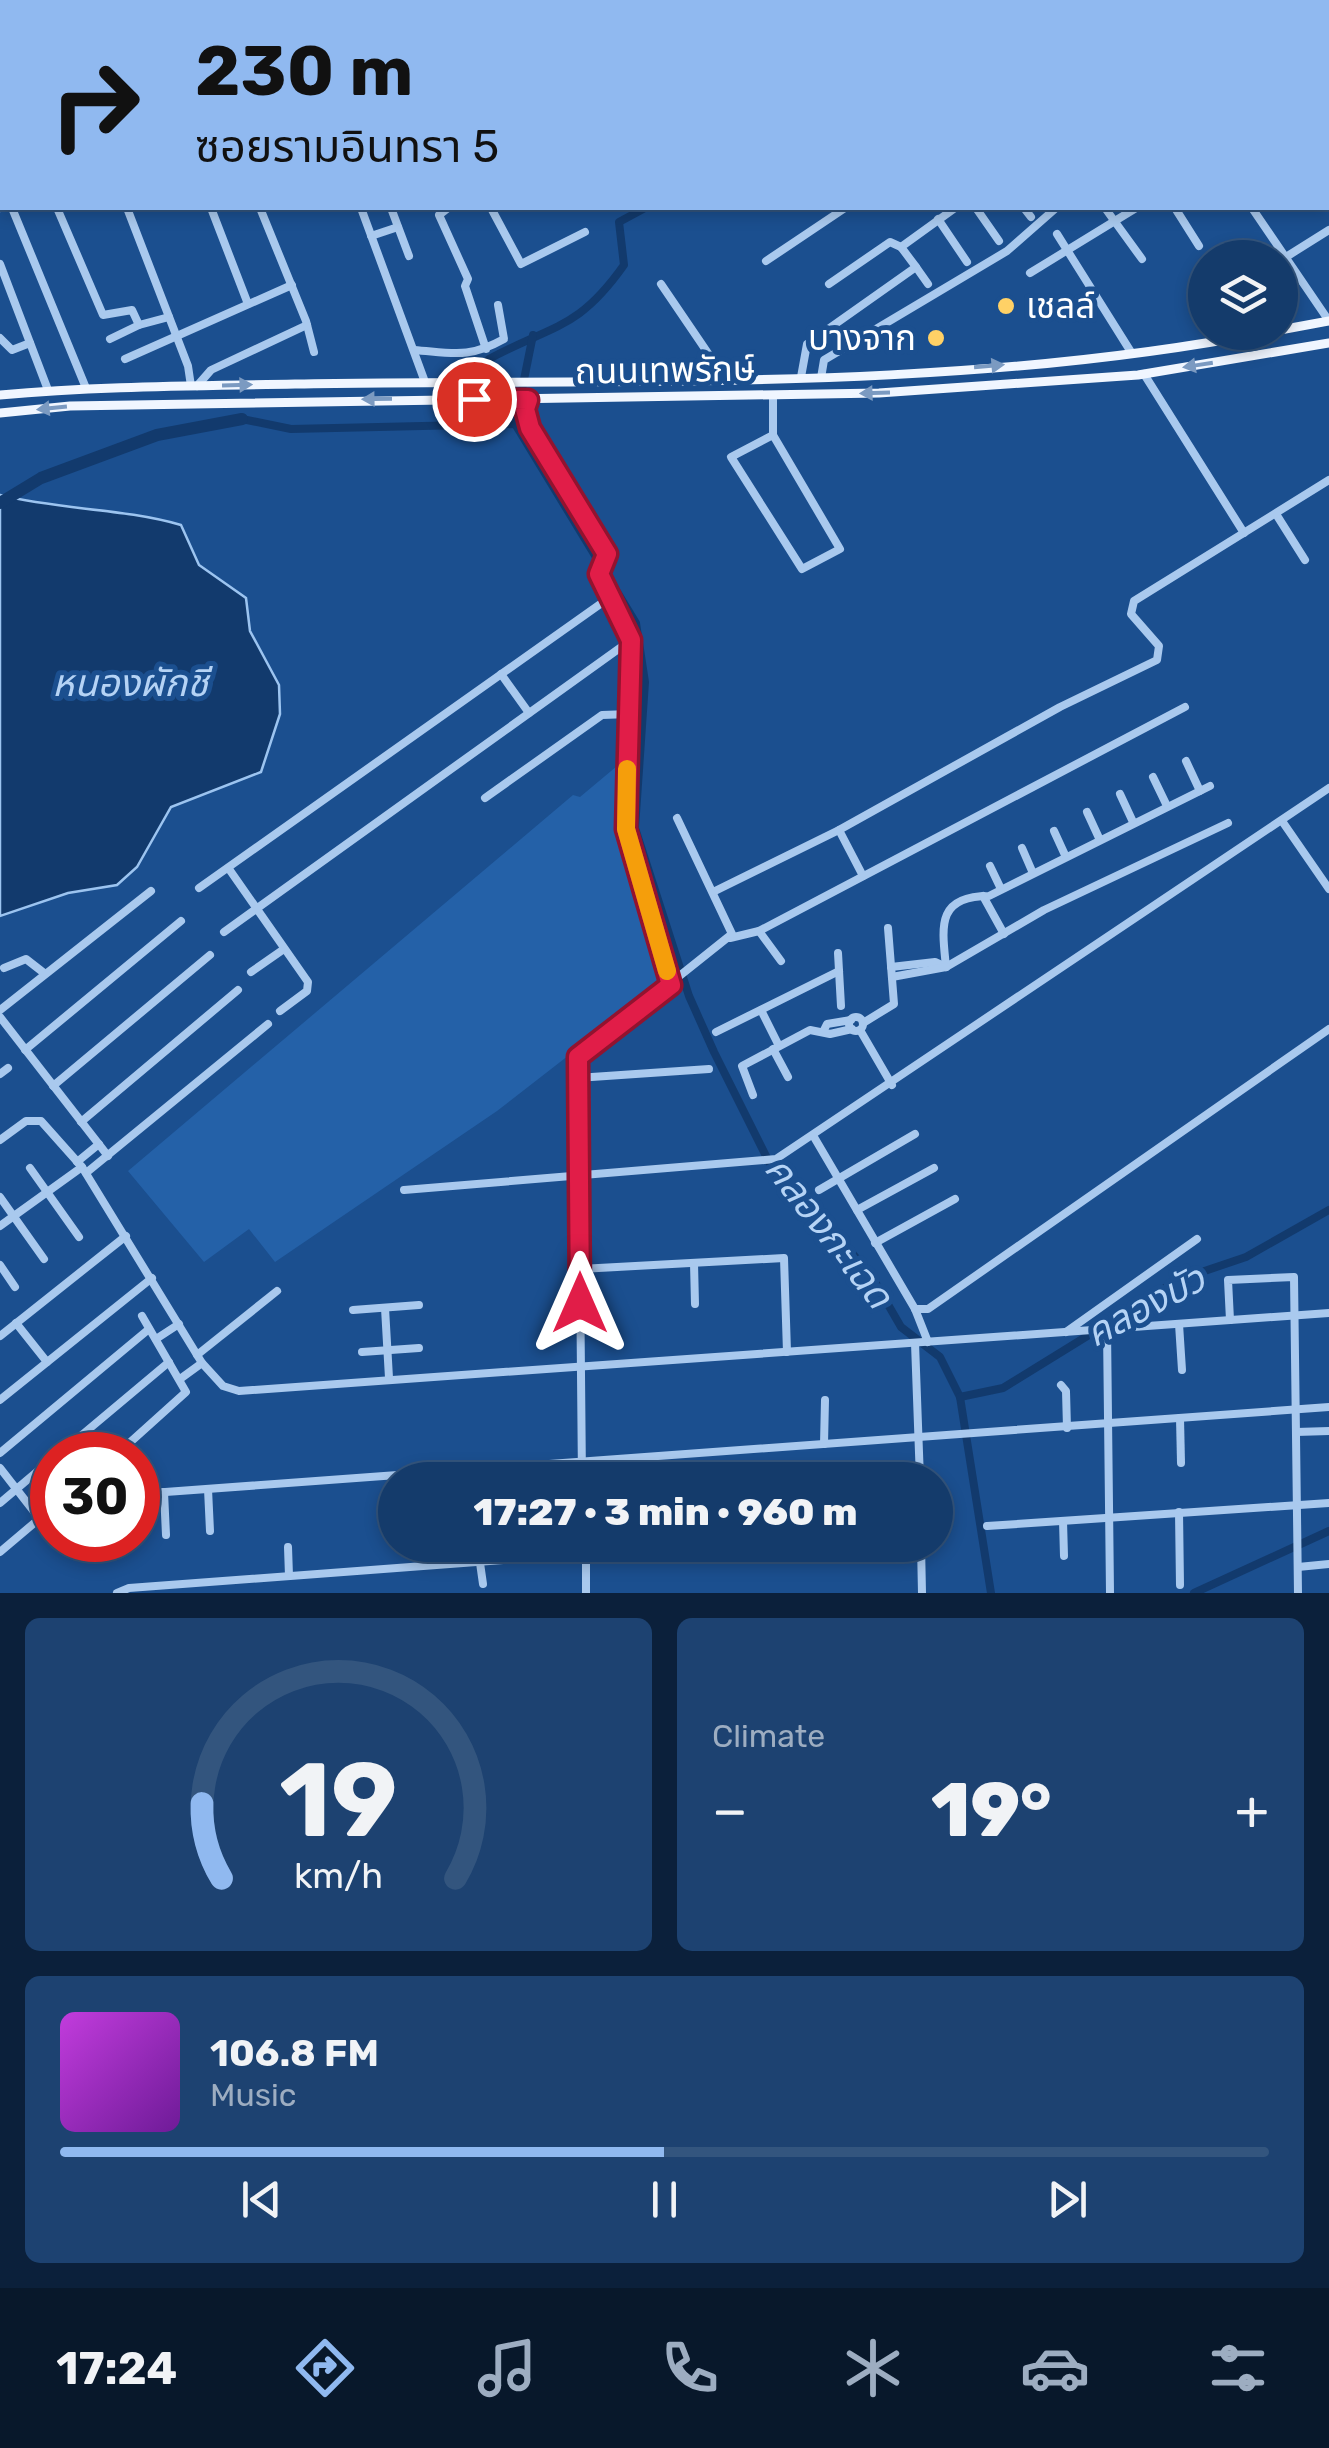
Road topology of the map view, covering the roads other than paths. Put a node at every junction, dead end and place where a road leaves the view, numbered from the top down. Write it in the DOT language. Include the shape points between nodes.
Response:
graph roads {
  1 [pos="13,210"];
  2 [pos="58,210"];
  3 [pos="128,210"];
  4 [pos="212,210"];
  5 [pos="261,210"];
  6 [pos="363,210"];
  7 [pos="392,210"];
  8 [pos="445,210"];
  9 [pos="492,210"];
  10 [pos="842,210"];
  11 [pos="951,210"];
  12 [pos="977,210"];
  13 [pos="1026,210"];
  14 [pos="1054,210"];
  15 [pos="1107,210"];
  16 [pos="1133,210"];
  17 [pos="1176,210"];
  18 [pos="1253,210"];
  19 [pos="1031,217"];
  20 [pos="938,219"];
  21 [pos="1116,221"];
  22 [pos="398,226"];
  23 [pos="1329,230"];
  24 [pos="585,232"];
  25 [pos="1057,234"];
  26 [pos="372,236"];
  27 [pos="1196,240"];
  28 [pos="1274,240"];
  29 [pos="999,241"];
  30 [pos="901,247"];
  31 [pos="1298,249"];
  32 [pos="1068,250"];
  33 [pos="409,256"];
  34 [pos="1142,259"];
  35 [pos="766,261"];
  36 [pos="966,262"];
  37 [pos="0,264"];
  38 [pos="916,267"];
  39 [pos="1030,273"];
  40 [pos="1298,275"];
  41 [pos="661,284"];
  42 [pos="829,284"];
  43 [pos="928,284"];
  44 [pos="292,285"];
  45 [pos="248,304"];
  46 [pos="498,305"];
  47 [pos="169,317"];
  48 [pos="1329,321"];
  49 [pos="307,324"];
  50 [pos="139,326"];
  51 [pos="1298,327"];
  52 [pos="176,334"];
  53 [pos="0,338"];
  54 [pos="110,339"];
  55 [pos="30,343"];
  56 [pos="1329,343"];
  57 [pos="1188,344"];
  58 [pos="486,349"];
  59 [pos="414,350"];
  60 [pos="314,352"];
  61 [pos="1132,352"];
  62 [pos="125,360"];
  63 [pos="1144,374"];
  64 [pos="801,377"];
  65 [pos="821,378"];
  66 [pos="717,379"];
  67 [pos="425,382"];
  68 [pos="194,386"];
  69 [pos="86,388"];
  70 [pos="48,390"];
  71 [pos="0,395"];
  72 [pos="773,396"];
  73 [pos="526,400"];
  74 [pos="0,413"];
  75 [pos="773,435"];
  76 [pos="1329,480"];
  77 [pos="1276,514"];
  78 [pos="1244,533"];
  79 [pos="1305,560"];
  80 [pos="606,600"];
  81 [pos="631,640"];
  82 [pos="632,651"];
  83 [pos="615,652"];
  84 [pos="501,674"];
  85 [pos="1185,707"];
  86 [pos="529,712"];
  87 [pos="630,714"];
  88 [pos="1186,762"];
  89 [pos="1153,776"];
  90 [pos="1210,786"];
  91 [pos="1329,788"];
  92 [pos="1200,791"];
  93 [pos="1120,794"];
  94 [pos="485,798"];
  95 [pos="1167,806"];
  96 [pos="1087,812"];
  97 [pos="676,818"];
  98 [pos="1282,821"];
  99 [pos="1133,822"];
  100 [pos="1228,823"];
  101 [pos="840,830"];
  102 [pos="1054,830"];
  103 [pos="1100,838"];
  104 [pos="1022,848"];
  105 [pos="1066,855"];
  106 [pos="990,866"];
  107 [pos="229,869"];
  108 [pos="1032,871"];
  109 [pos="864,876"];
  110 [pos="199,888"];
  111 [pos="1001,889"];
  112 [pos="1329,889"];
  113 [pos="152,891"];
  114 [pos="716,891"];
  115 [pos="983,896"];
  116 [pos="257,910"];
  117 [pos="181,921"];
  118 [pos="888,928"];
  119 [pos="759,931"];
  120 [pos="224,932"];
  121 [pos="1004,934"];
  122 [pos="730,938"];
  123 [pos="284,950"];
  124 [pos="838,953"];
  125 [pos="210,955"];
  126 [pos="781,962"];
  127 [pos="891,967"];
  128 [pos="946,967"];
  129 [pos="4,968"];
  130 [pos="839,971"];
  131 [pos="251,972"];
  132 [pos="44,973"];
  133 [pos="892,978"];
  134 [pos="671,985"];
  135 [pos="238,990"];
  136 [pos="841,1006"];
  137 [pos="761,1010"];
  138 [pos="280,1011"];
  139 [pos="0,1014"];
  140 [pos="268,1024"];
  141 [pos="856,1026"];
  142 [pos="1329,1030"];
  143 [pos="716,1032"];
  144 [pos="776,1048"];
  145 [pos="25,1050"];
  146 [pos="709,1069"];
  147 [pos="788,1077"];
  148 [pos="577,1078"];
  149 [pos="892,1084"];
  150 [pos="53,1086"];
  151 [pos="754,1095"];
  152 [pos="81,1122"];
  153 [pos="916,1134"];
  154 [pos="814,1137"];
  155 [pos="0,1140"];
  156 [pos="99,1144"];
  157 [pos="108,1156"];
  158 [pos="82,1167"];
  159 [pos="30,1168"];
  160 [pos="934,1168"];
  161 [pos="579,1174"];
  162 [pos="839,1180"];
  163 [pos="404,1190"];
  164 [pos="819,1190"];
  165 [pos="47,1192"];
  166 [pos="0,1196"];
  167 [pos="956,1199"];
  168 [pos="857,1210"];
  169 [pos="14,1216"];
  170 [pos="0,1226"];
  171 [pos="79,1236"];
  172 [pos="126,1236"];
  173 [pos="1197,1239"];
  174 [pos="875,1243"];
  175 [pos="44,1259"];
  176 [pos="694,1263"];
  177 [pos="0,1265"];
  178 [pos="580,1269"];
  179 [pos="152,1278"];
  180 [pos="15,1287"];
  181 [pos="277,1291"];
  182 [pos="695,1304"];
  183 [pos="419,1305"];
  184 [pos="385,1308"];
  185 [pos="915,1309"];
  186 [pos="353,1310"];
  187 [pos="1329,1313"];
  188 [pos="142,1316"];
  189 [pos="1294,1316"];
  190 [pos="1230,1320"];
  191 [pos="16,1323"];
  192 [pos="178,1324"];
  193 [pos="1179,1324"];
  194 [pos="150,1329"];
  195 [pos="1104,1330"];
  196 [pos="1071,1331"];
  197 [pos="0,1336"];
  198 [pos="156,1339"];
  199 [pos="928,1342"];
  200 [pos="915,1343"];
  201 [pos="419,1348"];
  202 [pos="388,1350"];
  203 [pos="362,1352"];
  204 [pos="786,1352"];
  205 [pos="200,1359"];
  206 [pos="47,1362"];
  207 [pos="169,1362"];
  208 [pos="580,1365"];
  209 [pos="1182,1370"];
  210 [pos="390,1378"];
  211 [pos="180,1379"];
  212 [pos="1061,1385"];
  213 [pos="0,1400"];
  214 [pos="825,1400"];
  215 [pos="1329,1407"];
  216 [pos="1295,1409"];
  217 [pos="1180,1418"];
  218 [pos="1108,1425"];
  219 [pos="1067,1428"];
  220 [pos="1329,1431"];
  221 [pos="85,1432"];
  222 [pos="144,1432"];
  223 [pos="1296,1432"];
  224 [pos="920,1438"];
  225 [pos="824,1444"];
  226 [pos="0,1453"];
  227 [pos="582,1462"];
  228 [pos="920,1462"];
  229 [pos="1182,1463"];
  230 [pos="0,1468"];
  231 [pos="30,1478"];
  232 [pos="378,1480"];
  233 [pos="17,1489"];
  234 [pos="208,1489"];
  235 [pos="160,1492"];
  236 [pos="164,1492"];
  237 [pos="1329,1503"];
  238 [pos="0,1504"];
  239 [pos="1298,1505"];
  240 [pos="30,1506"];
  241 [pos="1179,1512"];
  242 [pos="1108,1517"];
  243 [pos="1063,1520"];
  244 [pos="30,1526"];
  245 [pos="987,1526"];
  246 [pos="210,1531"];
  247 [pos="166,1535"];
  248 [pos="288,1547"];
  249 [pos="0,1552"];
  250 [pos="1064,1556"];
  251 [pos="490,1562"];
  252 [pos="586,1562"];
  253 [pos="921,1562"];
  254 [pos="480,1563"];
  255 [pos="1329,1564"];
  256 [pos="1298,1567"];
  257 [pos="289,1576"];
  258 [pos="248,1579"];
  259 [pos="204,1583"];
  260 [pos="484,1584"];
  261 [pos="1180,1584"];
  262 [pos="182,1589"];
  263 [pos="117,1593"];
  264 [pos="209,1593"];
  265 [pos="250,1593"];
  266 [pos="586,1593"];
  267 [pos="922,1593"];
  268 [pos="1110,1593"];
  269 [pos="1298,1593"];
  1 -- 69 [label="street"];
  2 -- 50 [label="street" via="102,316 132,310"];
  3 -- 47 [label="street"];
  4 -- 45 [label="street"];
  5 -- 44 [label="street"];
  6 -- 26 [label="street"];
  7 -- 22 [label="street"];
  8 -- 58 [label="street" via="439,214 468,279"];
  9 -- 24 [label="street" via="521,264"];
  10 -- 35 [label="street"];
  11 -- 20 [label="street"];
  12 -- 29 [label="street"];
  13 -- 19 [label="street"];
  14 -- 65 [label="street" via="1007,250 824,360"];
  15 -- 21 [label="street"];
  16 -- 21 [label="street"];
  17 -- 27 [label="street"];
  18 -- 28 [label="street"];
  20 -- 30 [label="street"];
  20 -- 36 [label="street"];
  21 -- 32 [label="street"];
  21 -- 34 [label="street"];
  22 -- 26 [label="street"];
  22 -- 33 [label="street"];
  23 -- 31 [label="street"];
  25 -- 32 [label="street"];
  26 -- 59 [label="street"];
  30 -- 38 [label="street"];
  30 -- 42 [label="street" via="890,242"];
  32 -- 39 [label="street"];
  32 -- 61 [label="street"];
  37 -- 55 [label="street"];
  38 -- 43 [label="street"];
  38 -- 64 [label="street" via="808,344"];
  40 -- 48 [label="street"];
  41 -- 66 [label="street" via="716,365"];
  44 -- 45 [label="street"];
  44 -- 49 [label="street"];
  45 -- 52 [label="street"];
  46 -- 58 [label="street" via="504,339"];
  47 -- 50 [label="street"];
  47 -- 52 [label="street"];
  48 -- 51 [label="main road"];
  49 -- 60 [label="street"];
  49 -- 68 [label="street" via="211,370"];
  50 -- 54 [label="street"];
  52 -- 62 [label="street"];
  52 -- 68 [label="street"];
  53 -- 55 [label="street" via="12,350"];
  55 -- 70 [label="street"];
  56 -- 63 [label="main road, ถนนเทพรักษ์, one-way"];
  57 -- 61 [label="main road, ถนนเทพรักษ์"];
  58 -- 59 [label="street" via="466,356"];
  59 -- 67 [label="street"];
  65 -- 61 [label="main road, ถนนเทพรักษ์, one-way"];
  63 -- 72 [label="main road, ถนนเทพรักษ์, one-way"];
  63 -- 78 [label="street"];
  64 -- 65 [label="main road, ถนนเทพรักษ์"];
  64 -- 66 [label="main road, ถนนเทพรักษ์"];
  66 -- 67 [label="main road, ถนนเทพรักษ์"];
  68 -- 67 [label="main road, ถนนเทพรักษ์, one-way"];
  68 -- 69 [label="main road, ถนนเทพรักษ์"];
  69 -- 70 [label="main road, ถนนเทพรักษ์"];
  70 -- 71 [label="main road, ถนนเทพรักษ์"];
  72 -- 73 [label="main road, ถนนเทพรักษ์"];
  72 -- 75 [label="street"];
  73 -- 74 [label="main road, ถนนเทพรักษ์, one-way" via="70,406"];
  73 -- 81 [label="street" via="530,428 604,548 600,568"];
  75 -- 75 [label="street" via="840,549 802,569 732,457"];
  76 -- 77 [label="street"];
  77 -- 78 [label="street"];
  77 -- 79 [label="street"];
  78 -- 101 [label="street" via="1131,606 1160,646 1156,660"];
  80 -- 84 [label="street"];
  81 -- 82 [label="street"];
  81 -- 83 [label="street"];
  82 -- 83 [label="street"];
  82 -- 87 [label="street"];
  83 -- 86 [label="street"];
  84 -- 86 [label="street"];
  84 -- 107 [label="street"];
  85 -- 109 [label="street"];
  86 -- 116 [label="street"];
  87 -- 94 [label="street" via="602,715"];
  87 -- 134 [label="street" via="626,829"];
  88 -- 92 [label="street"];
  89 -- 95 [label="street"];
  90 -- 92 [label="street"];
  91 -- 98 [label="street"];
  92 -- 95 [label="street"];
  93 -- 99 [label="street"];
  95 -- 99 [label="street"];
  96 -- 103 [label="street"];
  97 -- 114 [label="street"];
  98 -- 112 [label="street"];
  98 -- 149 [label="street"];
  99 -- 103 [label="street"];
  100 -- 121 [label="street"];
  101 -- 109 [label="street"];
  101 -- 114 [label="street"];
  102 -- 105 [label="street"];
  103 -- 105 [label="street"];
  104 -- 108 [label="street"];
  105 -- 108 [label="street"];
  106 -- 111 [label="street"];
  107 -- 110 [label="street"];
  107 -- 116 [label="street"];
  108 -- 111 [label="street"];
  109 -- 119 [label="street"];
  111 -- 115 [label="street"];
  113 -- 132 [label="street"];
  114 -- 122 [label="street"];
  115 -- 121 [label="street"];
  115 -- 128 [label="street" via="943,916"];
  116 -- 120 [label="street"];
  116 -- 123 [label="street"];
  117 -- 145 [label="street"];
  118 -- 127 [label="street"];
  119 -- 122 [label="street"];
  119 -- 126 [label="street"];
  121 -- 128 [label="street"];
  122 -- 134 [label="street"];
  123 -- 131 [label="street"];
  123 -- 138 [label="street" via="309,986"];
  124 -- 130 [label="street"];
  125 -- 150 [label="street"];
  127 -- 128 [label="street"];
  127 -- 133 [label="street"];
  128 -- 133 [label="street"];
  129 -- 132 [label="street" via="30,960"];
  130 -- 136 [label="street"];
  130 -- 137 [label="street"];
  132 -- 139 [label="street"];
  133 -- 141 [label="street" via="894,1004"];
  134 -- 148 [label="street" via="583,1051"];
  135 -- 152 [label="street"];
  137 -- 143 [label="street"];
  137 -- 144 [label="street"];
  139 -- 145 [label="street"];
  140 -- 157 [label="street"];
  141 -- 144 [label="street" via="826,1024"];
  141 -- 149 [label="street"];
  142 -- 185 [label="street" via="928,1308"];
  144 -- 147 [label="street"];
  144 -- 151 [label="street" via="740,1067"];
  145 -- 150 [label="street"];
  146 -- 148 [label="street"];
  148 -- 161 [label="street"];
  149 -- 154 [label="street"];
  150 -- 152 [label="street"];
  152 -- 156 [label="street"];
  153 -- 162 [label="street"];
  154 -- 161 [label="street" via="765,1162"];
  154 -- 162 [label="street"];
  155 -- 158 [label="street" via="26,1121 40,1121"];
  156 -- 157 [label="street"];
  156 -- 158 [label="street"];
  157 -- 158 [label="street"];
  158 -- 165 [label="street"];
  158 -- 172 [label="street"];
  159 -- 165 [label="street"];
  160 -- 168 [label="street"];
  161 -- 163 [label="street"];
  161 -- 178 [label="street"];
  162 -- 164 [label="street"];
  162 -- 168 [label="street"];
  165 -- 169 [label="street"];
  165 -- 171 [label="street"];
  166 -- 169 [label="street"];
  167 -- 174 [label="street"];
  168 -- 174 [label="street"];
  169 -- 170 [label="street"];
  169 -- 175 [label="street"];
  172 -- 179 [label="street"];
  172 -- 191 [label="street"];
  173 -- 196 [label="street"];
  174 -- 185 [label="street"];
  176 -- 178 [label="street"];
  176 -- 182 [label="street"];
  176 -- 204 [label="street" via="784,1258"];
  177 -- 180 [label="street"];
  178 -- 208 [label="street"];
  179 -- 192 [label="street"];
  179 -- 206 [label="street"];
  181 -- 205 [label="street"];
  183 -- 184 [label="street"];
  184 -- 186 [label="street"];
  184 -- 202 [label="street"];
  185 -- 199 [label="street"];
  187 -- 189 [label="street"];
  188 -- 194 [label="street"];
  189 -- 190 [label="street"];
  189 -- 190 [label="street" via="1294,1277 1228,1280"];
  189 -- 216 [label="street"];
  190 -- 193 [label="street"];
  191 -- 197 [label="street"];
  191 -- 206 [label="street"];
  192 -- 198 [label="street"];
  192 -- 205 [label="street"];
  193 -- 195 [label="street"];
  193 -- 209 [label="street"];
  194 -- 198 [label="street"];
  194 -- 226 [label="street"];
  195 -- 196 [label="street"];
  195 -- 218 [label="street"];
  196 -- 199 [label="street"];
  198 -- 207 [label="street"];
  199 -- 200 [label="street"];
  200 -- 204 [label="street"];
  200 -- 224 [label="street"];
  201 -- 202 [label="street"];
  202 -- 203 [label="street"];
  202 -- 210 [label="street"];
  204 -- 208 [label="street"];
  205 -- 210 [label="street" via="218,1383 239,1390"];
  205 -- 211 [label="street"];
  206 -- 213 [label="street"];
  207 -- 211 [label="street"];
  207 -- 221 [label="street"];
  208 -- 210 [label="street"];
  208 -- 227 [label="street"];
  211 -- 222 [label="street" via="186,1389 182,1400"];
  212 -- 219 [label="street"];
  214 -- 225 [label="street"];
  215 -- 216 [label="street"];
  216 -- 217 [label="street"];
  216 -- 223 [label="street"];
  217 -- 218 [label="street"];
  217 -- 229 [label="street"];
  218 -- 219 [label="street"];
  218 -- 242 [label="street"];
  219 -- 224 [label="street"];
  220 -- 223 [label="street"];
  223 -- 239 [label="street"];
  224 -- 225 [label="street"];
  224 -- 228 [label="street"];
  225 -- 227 [label="street"];
  230 -- 233 [label="street"];
  231 -- 233 [label="street"];
  232 -- 234 [label="street"];
  233 -- 238 [label="street"];
  233 -- 240 [label="street"];
  234 -- 236 [label="street"];
  234 -- 246 [label="street"];
  235 -- 236 [label="street"];
  236 -- 247 [label="street"];
  237 -- 239 [label="street"];
  239 -- 241 [label="street"];
  239 -- 256 [label="street"];
  241 -- 242 [label="street"];
  241 -- 261 [label="street"];
  242 -- 243 [label="street"];
  242 -- 268 [label="street"];
  243 -- 245 [label="street"];
  243 -- 250 [label="street"];
  244 -- 249 [label="street"];
  248 -- 257 [label="street"];
  251 -- 254 [label="street"];
  252 -- 266 [label="street"];
  253 -- 267 [label="street"];
  254 -- 257 [label="street"];
  254 -- 260 [label="street"];
  255 -- 256 [label="street"];
  256 -- 269 [label="street"];
  257 -- 258 [label="street"];
  258 -- 259 [label="street"];
  258 -- 265 [label="street"];
  259 -- 262 [label="street"];
  259 -- 264 [label="street"];
  262 -- 263 [label="street"];
}
